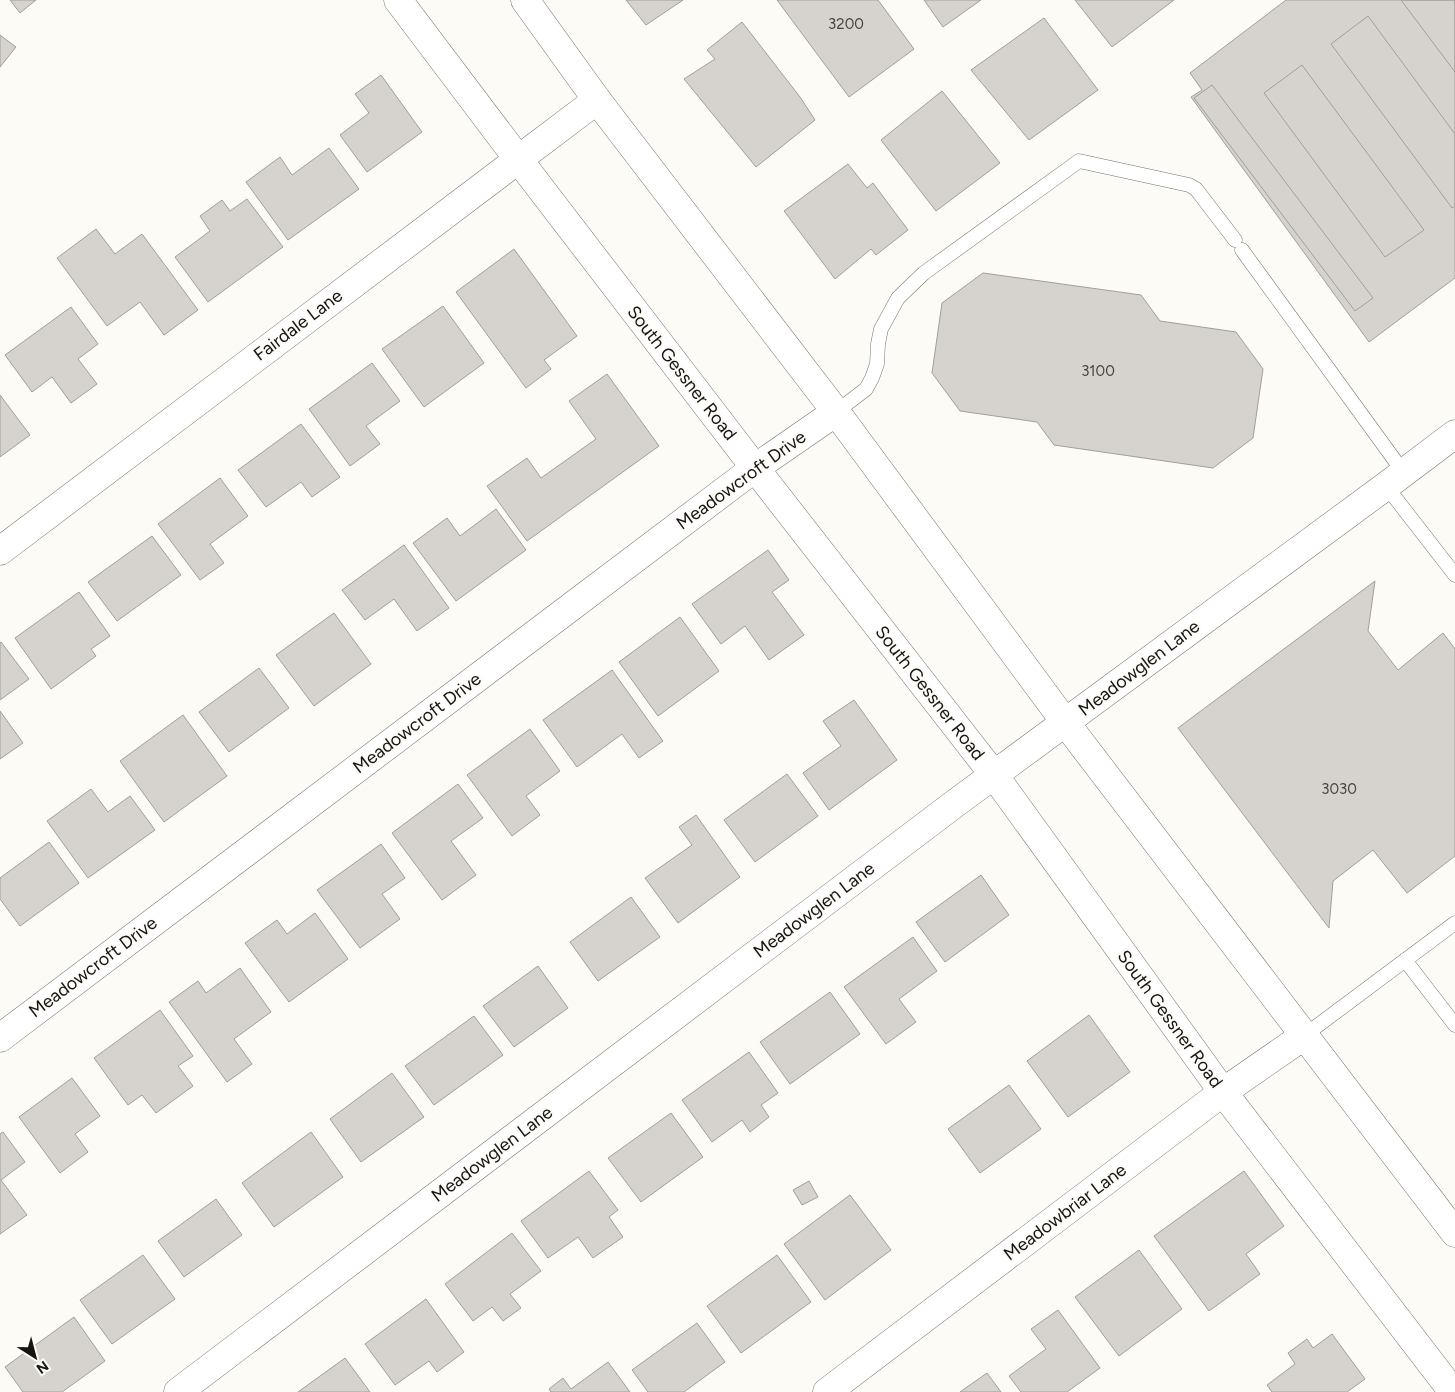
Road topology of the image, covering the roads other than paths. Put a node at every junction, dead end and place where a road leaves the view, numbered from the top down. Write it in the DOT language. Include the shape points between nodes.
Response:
graph roads {
  1 [pos="398,0"];
  2 [pos="525,0"];
  3 [pos="597,100"];
  4 [pos="518,159"];
  5 [pos="836,412"];
  6 [pos="1454,435"];
  7 [pos="755,468"];
  8 [pos="1395,480"];
  9 [pos="0,551"];
  10 [pos="1455,575"];
  11 [pos="1065,722"];
  12 [pos="994,775"];
  13 [pos="1455,923"];
  14 [pos="1405,960"];
  15 [pos="1455,1025"];
  16 [pos="1305,1035"];
  17 [pos="0,1038"];
  18 [pos="1223,1092"];
  19 [pos="1455,1233"];
  20 [pos="178,1392"];
  21 [pos="827,1392"];
  22 [pos="1453,1392"];
  1 -- 4 [label="street, South Gessner Road"];
  2 -- 3 [label="street"];
  3 -- 4 [label="street, Fairdale Lane"];
  3 -- 5 [label="street"];
  4 -- 7 [label="street, South Gessner Road"];
  4 -- 9 [label="street, Fairdale Lane"];
  5 -- 7 [label="street, Meadowcroft Drive"];
  5 -- 8 [label="lane" via="866,389 872,378 881,328 898,298 924,273 1079,161 1196,189 1238,245"];
  5 -- 11 [label="street"];
  6 -- 8 [label="street, Meadowglen Lane"];
  7 -- 12 [label="street, South Gessner Road"];
  7 -- 17 [label="street, Meadowcroft Drive"];
  8 -- 10 [label="lane"];
  8 -- 11 [label="street, Meadowglen Lane"];
  11 -- 12 [label="street, Meadowglen Lane"];
  11 -- 16 [label="street"];
  12 -- 18 [label="street, South Gessner Road"];
  12 -- 20 [label="street, Meadowglen Lane"];
  13 -- 14 [label="lane"];
  14 -- 15 [label="lane"];
  14 -- 16 [label="lane"];
  16 -- 18 [label="street, Meadowbriar Lane"];
  16 -- 19 [label="street"];
  18 -- 21 [label="street, Meadowbriar Lane"];
  18 -- 22 [label="street, South Gessner Road"];
}
